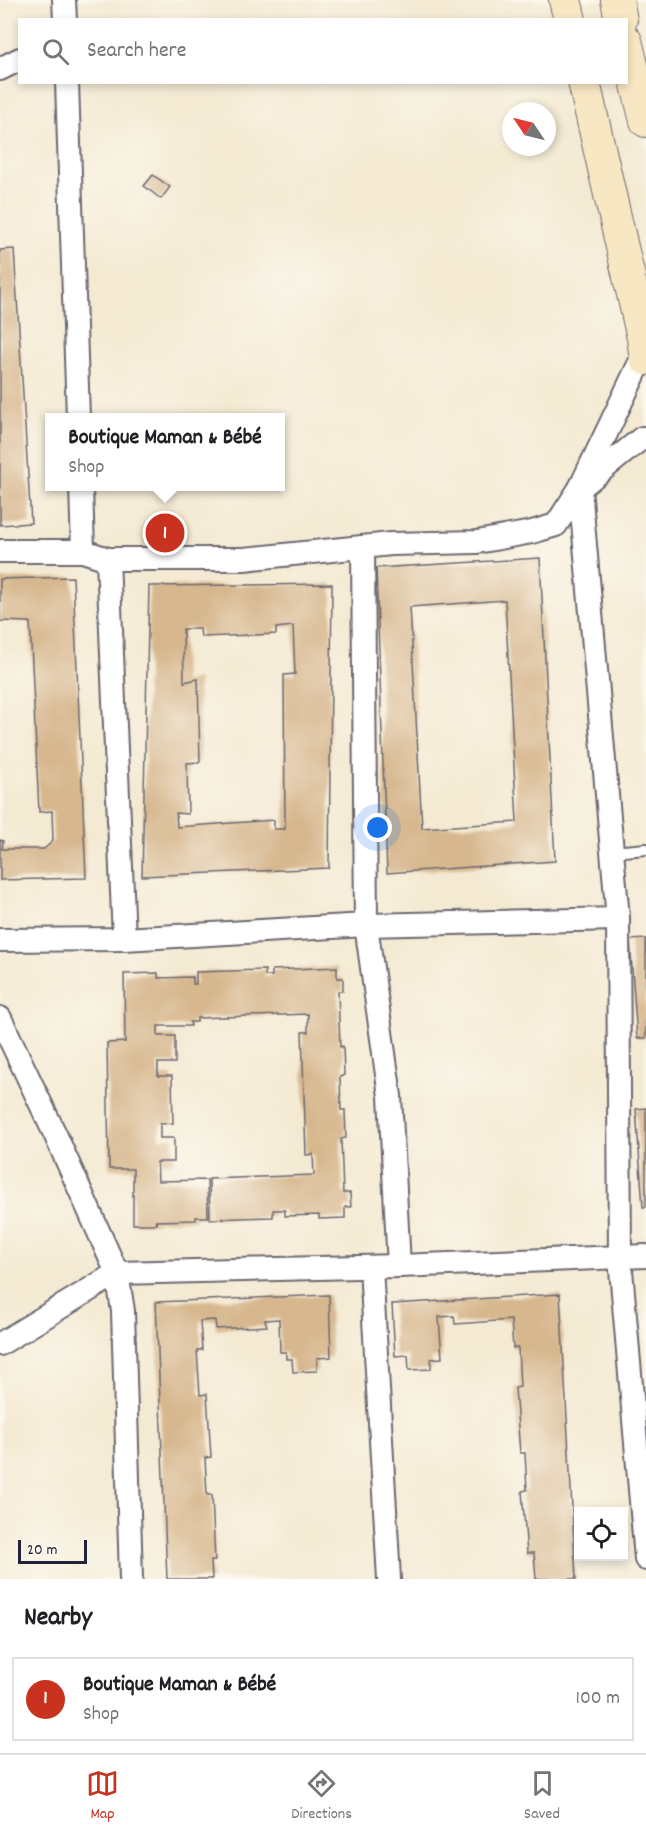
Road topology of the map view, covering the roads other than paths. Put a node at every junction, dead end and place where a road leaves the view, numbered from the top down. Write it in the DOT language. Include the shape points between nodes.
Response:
graph roads {
  1 [pos="64,0"];
  2 [pos="565,0"];
  3 [pos="617,0"];
  4 [pos="65,18"];
  5 [pos="570,18"];
  6 [pos="621,18"];
  7 [pos="628,45"];
  8 [pos="18,60"];
  9 [pos="0,69"];
  10 [pos="67,84"];
  11 [pos="584,84"];
  12 [pos="646,122"];
  13 [pos="645,356"];
  14 [pos="78,413"];
  15 [pos="646,438"];
  16 [pos="580,488"];
  17 [pos="81,491"];
  18 [pos="363,547"];
  19 [pos="0,551"];
  20 [pos="83,551"];
  21 [pos="108,559"];
  22 [pos="646,849"];
  23 [pos="613,852"];
  24 [pos="618,919"];
  25 [pos="366,925"];
  26 [pos="124,939"];
  27 [pos="0,940"];
  28 [pos="0,1018"];
  29 [pos="646,1256"];
  30 [pos="620,1258"];
  31 [pos="399,1266"];
  32 [pos="371,1267"];
  33 [pos="117,1273"];
  34 [pos="0,1344"];
  35 [pos="646,1559"];
  36 [pos="131,1579"];
  37 [pos="389,1579"];
  1 -- 4 [label="street"];
  2 -- 5 [label="main road"];
  3 -- 6 [label="main road"];
  7 -- 12 [label="main road"];
  8 -- 9 [label="street"];
  10 -- 14 [label="street"];
  11 -- 13 [label="main road"];
  13 -- 16 [label="street"];
  15 -- 16 [label="street"];
  16 -- 18 [label="street" via="556,525 532,532 477,542"];
  16 -- 23 [label="street"];
  17 -- 20 [label="street"];
  18 -- 21 [label="street" via="244,559"];
  18 -- 25 [label="street"];
  19 -- 20 [label="street"];
  20 -- 21 [label="street"];
  21 -- 26 [label="street"];
  22 -- 23 [label="lane"];
  23 -- 24 [label="street"];
  24 -- 25 [label="street"];
  24 -- 30 [label="street"];
  25 -- 26 [label="street"];
  25 -- 31 [label="street" via="390,1096"];
  26 -- 27 [label="street"];
  28 -- 33 [label="street"];
  29 -- 30 [label="street"];
  30 -- 31 [label="street"];
  30 -- 35 [label="street"];
  31 -- 32 [label="street"];
  32 -- 33 [label="street"];
  32 -- 37 [label="street"];
  33 -- 34 [label="street"];
  33 -- 36 [label="street" via="123,1311"];
}
